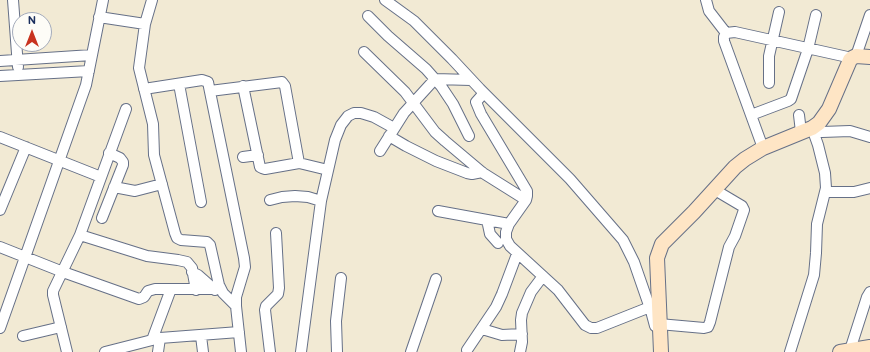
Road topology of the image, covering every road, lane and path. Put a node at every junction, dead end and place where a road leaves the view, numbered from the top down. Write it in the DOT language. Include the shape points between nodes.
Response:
graph roads {
  1 [pos="13,0"];
  2 [pos="102,0"];
  3 [pos="152,0"];
  4 [pos="385,0"];
  5 [pos="706,0"];
  6 [pos="779,12"];
  7 [pos="816,15"];
  8 [pos="368,16"];
  9 [pos="870,16"];
  10 [pos="100,17"];
  11 [pos="145,24"];
  12 [pos="726,33"];
  13 [pos="772,40"];
  14 [pos="808,49"];
  15 [pos="364,52"];
  16 [pos="92,55"];
  17 [pos="859,57"];
  18 [pos="18,60"];
  19 [pos="0,61"];
  20 [pos="89,71"];
  21 [pos="18,75"];
  22 [pos="0,76"];
  23 [pos="435,79"];
  24 [pos="471,80"];
  25 [pos="769,83"];
  26 [pos="179,84"];
  27 [pos="243,86"];
  28 [pos="144,89"];
  29 [pos="210,91"];
  30 [pos="484,93"];
  31 [pos="413,102"];
  32 [pos="126,109"];
  33 [pos="751,114"];
  34 [pos="799,116"];
  35 [pos="809,129"];
  36 [pos="392,132"];
  37 [pos="469,136"];
  38 [pos="0,137"];
  39 [pos="870,137"];
  40 [pos="26,147"];
  41 [pos="763,148"];
  42 [pos="380,151"];
  43 [pos="109,153"];
  44 [pos="258,155"];
  45 [pos="243,157"];
  46 [pos="59,160"];
  47 [pos="299,163"];
  48 [pos="328,170"];
  49 [pos="482,172"];
  50 [pos="101,177"];
  51 [pos="162,184"];
  52 [pos="114,187"];
  53 [pos="870,188"];
  54 [pos="715,190"];
  55 [pos="826,192"];
  56 [pos="270,200"];
  57 [pos="526,200"];
  58 [pos="321,201"];
  59 [pos="201,202"];
  60 [pos="0,210"];
  61 [pos="438,211"];
  62 [pos="102,218"];
  63 [pos="487,220"];
  64 [pos="509,224"];
  65 [pos="276,233"];
  66 [pos="80,235"];
  67 [pos="498,243"];
  68 [pos="0,247"];
  69 [pos="517,254"];
  70 [pos="26,257"];
  71 [pos="63,272"];
  72 [pos="192,272"];
  73 [pos="543,276"];
  74 [pos="341,278"];
  75 [pos="436,279"];
  76 [pos="171,289"];
  77 [pos="196,290"];
  78 [pos="220,291"];
  79 [pos="870,292"];
  80 [pos="236,301"];
  81 [pos="650,307"];
  82 [pos="659,324"];
  83 [pos="61,327"];
  84 [pos="0,328"];
  85 [pos="482,329"];
  86 [pos="239,332"];
  87 [pos="522,334"];
  88 [pos="23,336"];
  89 [pos="201,336"];
  90 [pos="156,339"];
  91 [pos="870,347"];
  92 [pos="661,348"];
  93 [pos="467,350"];
  94 [pos="845,351"];
  95 [pos="67,352"];
  96 [pos="105,352"];
  97 [pos="158,352"];
  98 [pos="203,352"];
  99 [pos="241,352"];
  100 [pos="270,352"];
  101 [pos="301,352"];
  102 [pos="336,352"];
  103 [pos="411,352"];
  104 [pos="520,352"];
  105 [pos="790,352"];
  1 -- 18 [label="street"];
  2 -- 10 [label="street"];
  3 -- 11 [label="street"];
  4 -- 24 [label="street" via="414,22"];
  5 -- 12 [label="street" via="709,11"];
  6 -- 13 [label="street"];
  7 -- 14 [label="street"];
  8 -- 23 [label="street"];
  9 -- 17 [label="street"];
  10 -- 11 [label="street"];
  10 -- 16 [label="street"];
  11 -- 28 [label="street" via="139,68"];
  12 -- 13 [label="street" via="735,32"];
  12 -- 33 [label="street" via="724,42"];
  13 -- 14 [label="street"];
  13 -- 25 [label="street"];
  14 -- 17 [label="street"];
  14 -- 33 [label="street" via="791,99"];
  15 -- 31 [label="street"];
  16 -- 18 [label="street"];
  16 -- 20 [label="street"];
  17 -- 35 [label="street" via="825,116"];
  18 -- 19 [label="street"];
  18 -- 21 [label="street"];
  20 -- 21 [label="street"];
  20 -- 46 [label="street"];
  21 -- 22 [label="street"];
  23 -- 24 [label="street"];
  23 -- 31 [label="street"];
  23 -- 37 [label="street" via="453,104"];
  24 -- 30 [label="street"];
  26 -- 28 [label="street"];
  26 -- 29 [label="street" via="205,81 208,82"];
  26 -- 59 [label="street"];
  27 -- 29 [label="street"];
  27 -- 44 [label="street"];
  27 -- 47 [label="street" via="279,81 284,83"];
  28 -- 51 [label="street" via="153,124 154,155"];
  29 -- 80 [label="street" via="244,258 245,267"];
  30 -- 57 [label="street" via="476,102 527,190"];
  30 -- 81 [label="street" via="570,179 622,240 634,262"];
  31 -- 36 [label="street"];
  31 -- 49 [label="street" via="435,132"];
  32 -- 43 [label="street"];
  33 -- 41 [label="street"];
  34 -- 35 [label="street"];
  35 -- 39 [label="street" via="822,132 850,131"];
  35 -- 41 [label="street"];
  35 -- 55 [label="street" via="818,145 825,173"];
  36 -- 42 [label="street"];
  36 -- 48 [label="street" via="374,117 361,113 348,116 335,140"];
  36 -- 49 [label="street" via="406,146 436,161 467,173"];
  38 -- 40 [label="street"];
  40 -- 46 [label="street"];
  40 -- 60 [label="street"];
  41 -- 54 [label="street" via="744,159"];
  43 -- 50 [label="street"];
  43 -- 52 [label="street" via="123,162"];
  44 -- 45 [label="street"];
  44 -- 47 [label="street" via="260,167 265,169"];
  46 -- 50 [label="street"];
  46 -- 70 [label="street"];
  47 -- 48 [label="street"];
  48 -- 58 [label="street"];
  49 -- 57 [label="street"];
  50 -- 66 [label="street"];
  51 -- 52 [label="street" via="135,191"];
  51 -- 78 [label="street" via="177,238 207,242 210,245"];
  52 -- 62 [label="street"];
  53 -- 55 [label="street" via="854,192"];
  54 -- 82 [label="street" via="658,250"];
  54 -- 82 [label="street" via="742,206 744,210 729,247 708,327"];
  55 -- 105 [label="street" via="817,224 814,275"];
  56 -- 58 [label="street" via="295,196"];
  57 -- 64 [label="street"];
  58 -- 101 [label="street"];
  61 -- 63 [label="street"];
  63 -- 64 [label="street"];
  63 -- 67 [label="street" via="490,234"];
  64 -- 69 [label="street" via="506,239"];
  65 -- 100 [label="street" via="279,288 278,294 265,310"];
  66 -- 71 [label="street"];
  66 -- 72 [label="street" via="148,256 187,262"];
  68 -- 70 [label="street"];
  69 -- 73 [label="street"];
  69 -- 85 [label="street" via="502,294"];
  70 -- 71 [label="street"];
  70 -- 84 [label="street"];
  71 -- 76 [label="street" via="139,299 148,290"];
  71 -- 83 [label="street" via="53,291"];
  72 -- 77 [label="street"];
  72 -- 78 [label="street"];
  73 -- 81 [label="street" via="591,328"];
  73 -- 87 [label="street" via="531,292 522,313"];
  74 -- 102 [label="street" via="336,322"];
  75 -- 103 [label="street"];
  76 -- 77 [label="street"];
  76 -- 90 [label="street"];
  77 -- 78 [label="street"];
  78 -- 80 [label="street"];
  79 -- 94 [label="street"];
  80 -- 86 [label="street"];
  81 -- 92 [label="street"];
  82 -- 92 [label="street"];
  83 -- 88 [label="street"];
  83 -- 95 [label="street"];
  85 -- 87 [label="street" via="502,335"];
  85 -- 93 [label="street"];
  86 -- 89 [label="street"];
  86 -- 99 [label="street"];
  87 -- 104 [label="street"];
  89 -- 90 [label="street"];
  89 -- 98 [label="street"];
  90 -- 96 [label="street"];
  90 -- 97 [label="street"];
  91 -- 94 [label="street"];
}
